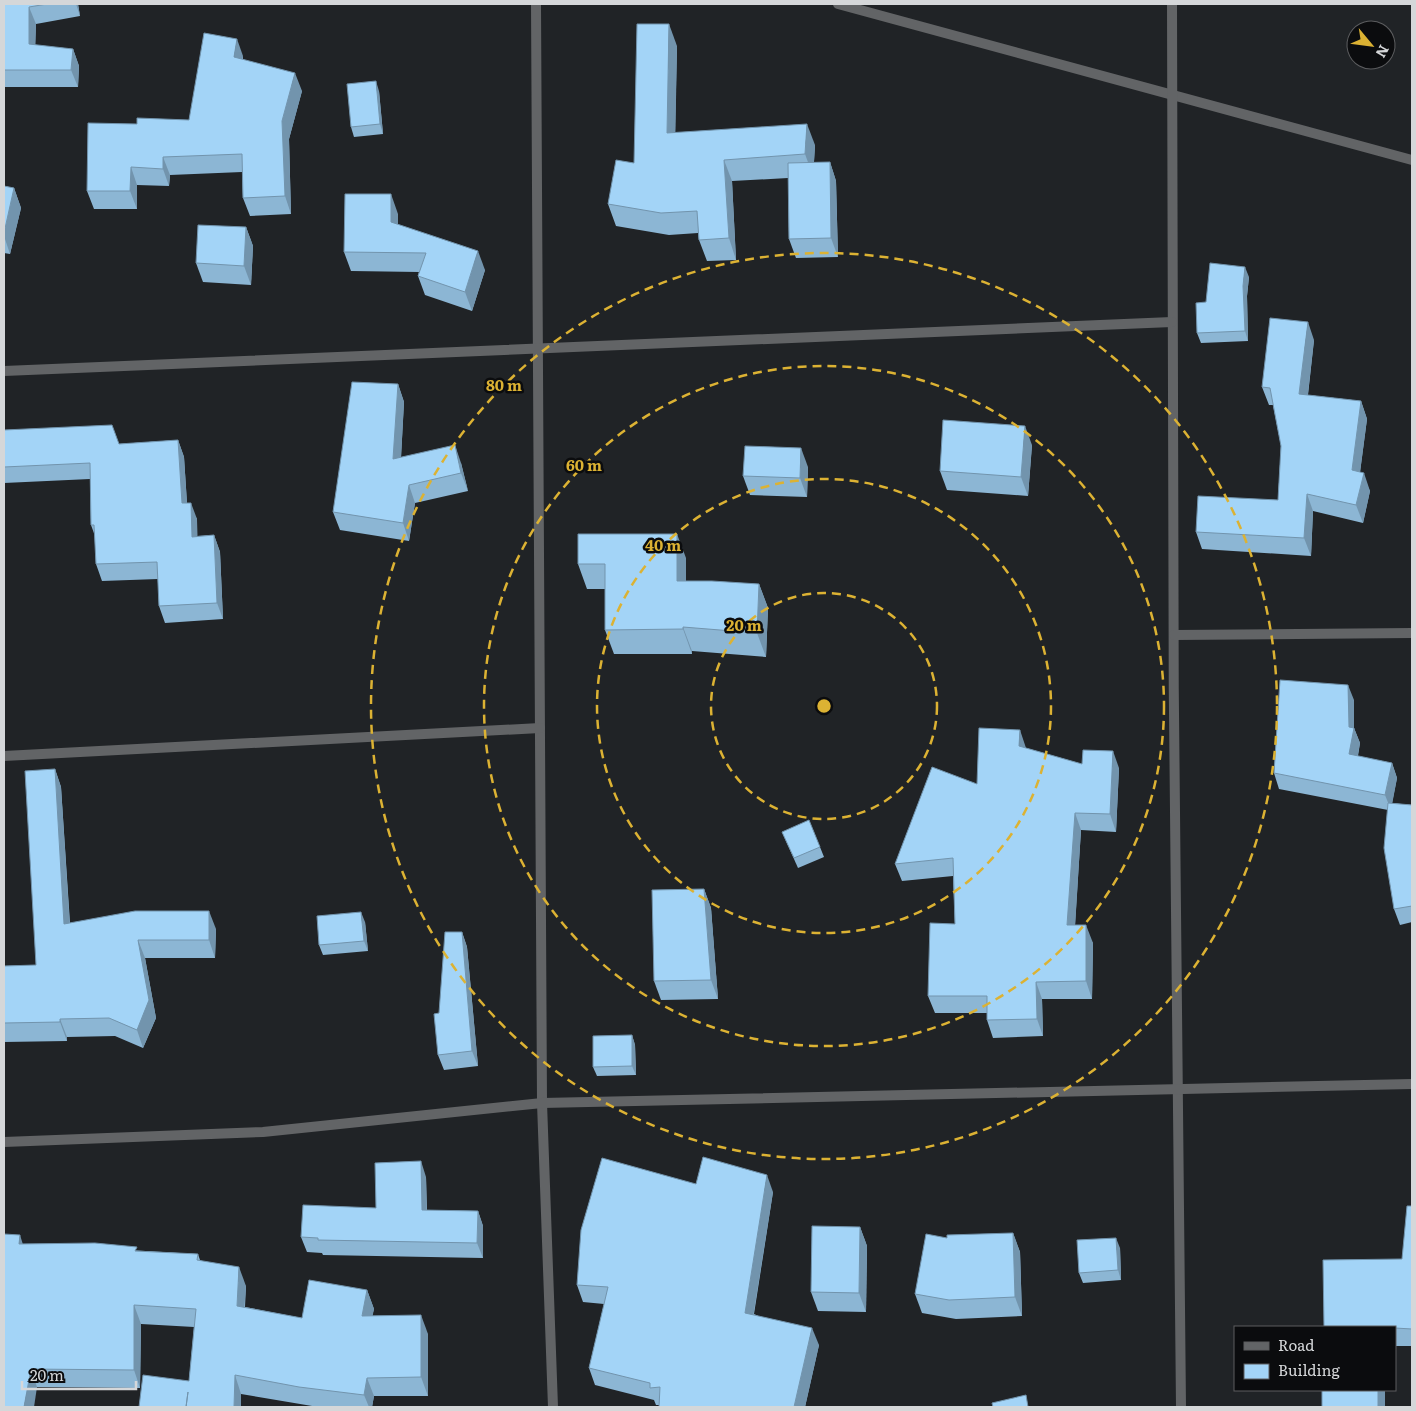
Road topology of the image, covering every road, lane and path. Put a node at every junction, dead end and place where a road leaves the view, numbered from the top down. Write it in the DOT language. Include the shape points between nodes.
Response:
graph roads {
  1 [pos="536,4"];
  2 [pos="838,4"];
  3 [pos="1172,4"];
  4 [pos="1172,95"];
  5 [pos="1412,160"];
  6 [pos="1172,322"];
  7 [pos="538,349"];
  8 [pos="4,371"];
  9 [pos="1412,633"];
  10 [pos="1174,634"];
  11 [pos="540,728"];
  12 [pos="4,756"];
  13 [pos="1412,1084"];
  14 [pos="1177,1090"];
  15 [pos="542,1103"];
  16 [pos="4,1142"];
  17 [pos="553,1407"];
  18 [pos="1181,1407"];
  1 -- 7 [label="street"];
  2 -- 4 [label="street"];
  3 -- 4 [label="street"];
  4 -- 5 [label="street"];
  4 -- 6 [label="street"];
  6 -- 7 [label="street"];
  6 -- 10 [label="street"];
  7 -- 8 [label="street"];
  7 -- 11 [label="street"];
  9 -- 10 [label="street"];
  10 -- 14 [label="street"];
  11 -- 12 [label="street"];
  11 -- 15 [label="street"];
  13 -- 14 [label="street"];
  14 -- 15 [label="street"];
  14 -- 18 [label="street"];
  15 -- 16 [label="street" via="263,1132"];
  15 -- 17 [label="street"];
}
